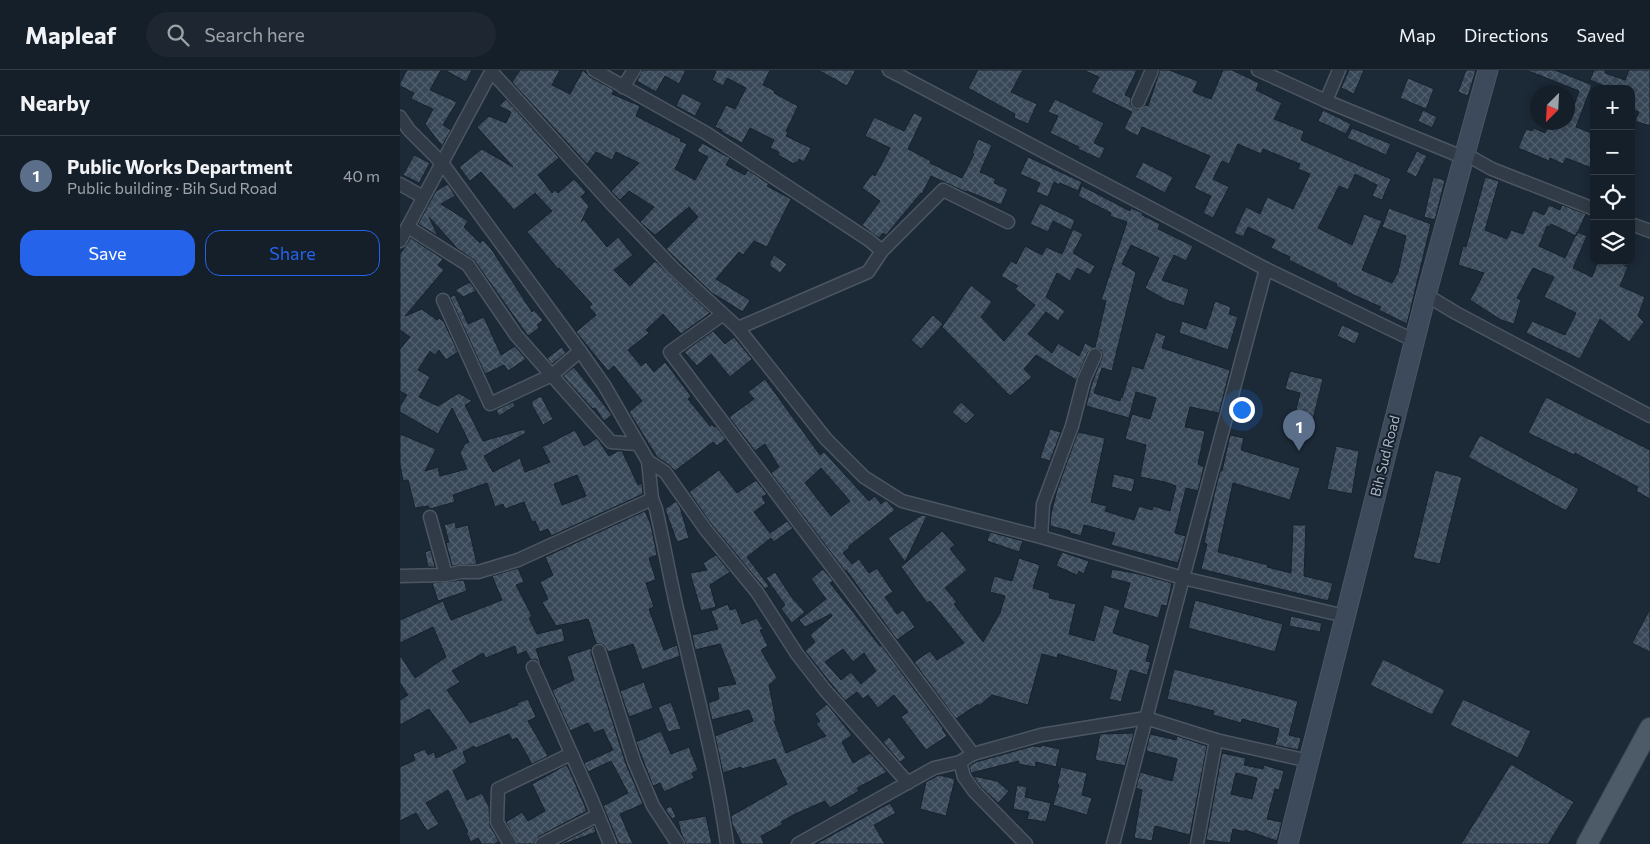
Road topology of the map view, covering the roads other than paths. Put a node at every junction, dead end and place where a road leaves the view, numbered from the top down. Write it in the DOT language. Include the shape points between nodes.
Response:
graph roads {
  1 [pos="491,70"];
  2 [pos="594,70"];
  3 [pos="634,70"];
  4 [pos="889,70"];
  5 [pos="1152,70"];
  6 [pos="1258,70"];
  7 [pos="1339,70"];
  8 [pos="1488,70"];
  9 [pos="624,87"];
  10 [pos="1326,101"];
  11 [pos="1138,102"];
  12 [pos="400,117"];
  13 [pos="1465,154"];
  14 [pos="442,162"];
  15 [pos="400,184"];
  16 [pos="423,197"];
  17 [pos="1590,207"];
  18 [pos="1008,222"];
  19 [pos="1635,225"];
  20 [pos="408,226"];
  21 [pos="1650,231"];
  22 [pos="400,241"];
  23 [pos="882,251"];
  24 [pos="1266,270"];
  25 [pos="1426,294"];
  26 [pos="443,300"];
  27 [pos="722,315"];
  28 [pos="738,328"];
  29 [pos="1415,341"];
  30 [pos="580,351"];
  31 [pos="1095,354"];
  32 [pos="552,375"];
  33 [pos="1650,416"];
  34 [pos="637,444"];
  35 [pos="648,461"];
  36 [pos="652,499"];
  37 [pos="430,517"];
  38 [pos="1041,537"];
  39 [pos="446,575"];
  40 [pos="400,576"];
  41 [pos="1182,578"];
  42 [pos="1345,616"];
  43 [pos="599,651"];
  44 [pos="532,667"];
  45 [pos="1146,718"];
  46 [pos="1650,728"];
  47 [pos="1216,740"];
  48 [pos="571,754"];
  49 [pos="973,754"];
  50 [pos="1309,761"];
  51 [pos="960,762"];
  52 [pos="908,783"];
  53 [pos="598,815"];
  54 [pos="510,844"];
  55 [pos="542,844"];
  56 [pos="610,844"];
  57 [pos="678,844"];
  58 [pos="727,844"];
  59 [pos="798,844"];
  60 [pos="1026,844"];
  61 [pos="1113,844"];
  62 [pos="1197,844"];
  63 [pos="1288,844"];
  64 [pos="1587,844"];
  1 -- 14 [label="street"];
  1 -- 27 [label="street" via="610,202"];
  2 -- 9 [label="street"];
  3 -- 9 [label="street"];
  4 -- 24 [label="street"];
  5 -- 11 [label="street"];
  6 -- 10 [label="street"];
  7 -- 10 [label="street"];
  8 -- 13 [label="main road, Bih Sud Road"];
  9 -- 23 [label="street" via="706,133"];
  10 -- 13 [label="street" via="1455,154"];
  12 -- 14 [label="street"];
  13 -- 17 [label="street" via="1492,169"];
  13 -- 25 [label="main road, Bih Sud Road"];
  14 -- 16 [label="street"];
  14 -- 30 [label="street"];
  15 -- 16 [label="street"];
  16 -- 20 [label="street"];
  18 -- 23 [label="street" via="943,190"];
  19 -- 21 [label="street"];
  20 -- 22 [label="street"];
  20 -- 32 [label="street" via="468,265 516,335"];
  23 -- 28 [label="street" via="868,272"];
  24 -- 29 [label="street"];
  24 -- 41 [label="street"];
  25 -- 29 [label="main road, Bih Sud Road"];
  25 -- 33 [label="street"];
  26 -- 32 [label="street" via="490,404"];
  27 -- 28 [label="street"];
  27 -- 49 [label="street" via="670,352"];
  28 -- 38 [label="street" via="826,439 864,477 902,501"];
  29 -- 42 [label="main road, Bih Sud Road"];
  30 -- 32 [label="street"];
  30 -- 34 [label="street" via="632,430"];
  31 -- 38 [label="street" via="1043,504"];
  32 -- 34 [label="street" via="610,442"];
  34 -- 35 [label="street"];
  35 -- 36 [label="street"];
  35 -- 52 [label="street" via="665,472 706,530 757,592 825,690"];
  36 -- 39 [label="street" via="518,560 478,572"];
  36 -- 58 [label="street" via="700,702"];
  37 -- 39 [label="street"];
  38 -- 41 [label="street"];
  39 -- 40 [label="street"];
  41 -- 42 [label="street"];
  41 -- 45 [label="street"];
  42 -- 50 [label="main road, Bih Sud Road"];
  43 -- 57 [label="street" via="634,761 653,806"];
  44 -- 48 [label="street"];
  45 -- 47 [label="street"];
  45 -- 49 [label="street" via="1041,735"];
  45 -- 61 [label="street"];
  46 -- 64 [label="main road"];
  47 -- 50 [label="street"];
  47 -- 62 [label="street"];
  48 -- 53 [label="street"];
  48 -- 54 [label="street" via="498,789 497,822"];
  49 -- 51 [label="street"];
  50 -- 63 [label="main road, Bih Sud Road"];
  51 -- 52 [label="street" via="934,768"];
  51 -- 60 [label="street" via="964,777 974,791"];
  52 -- 59 [label="street"];
  53 -- 55 [label="street"];
  53 -- 56 [label="street"];
}
